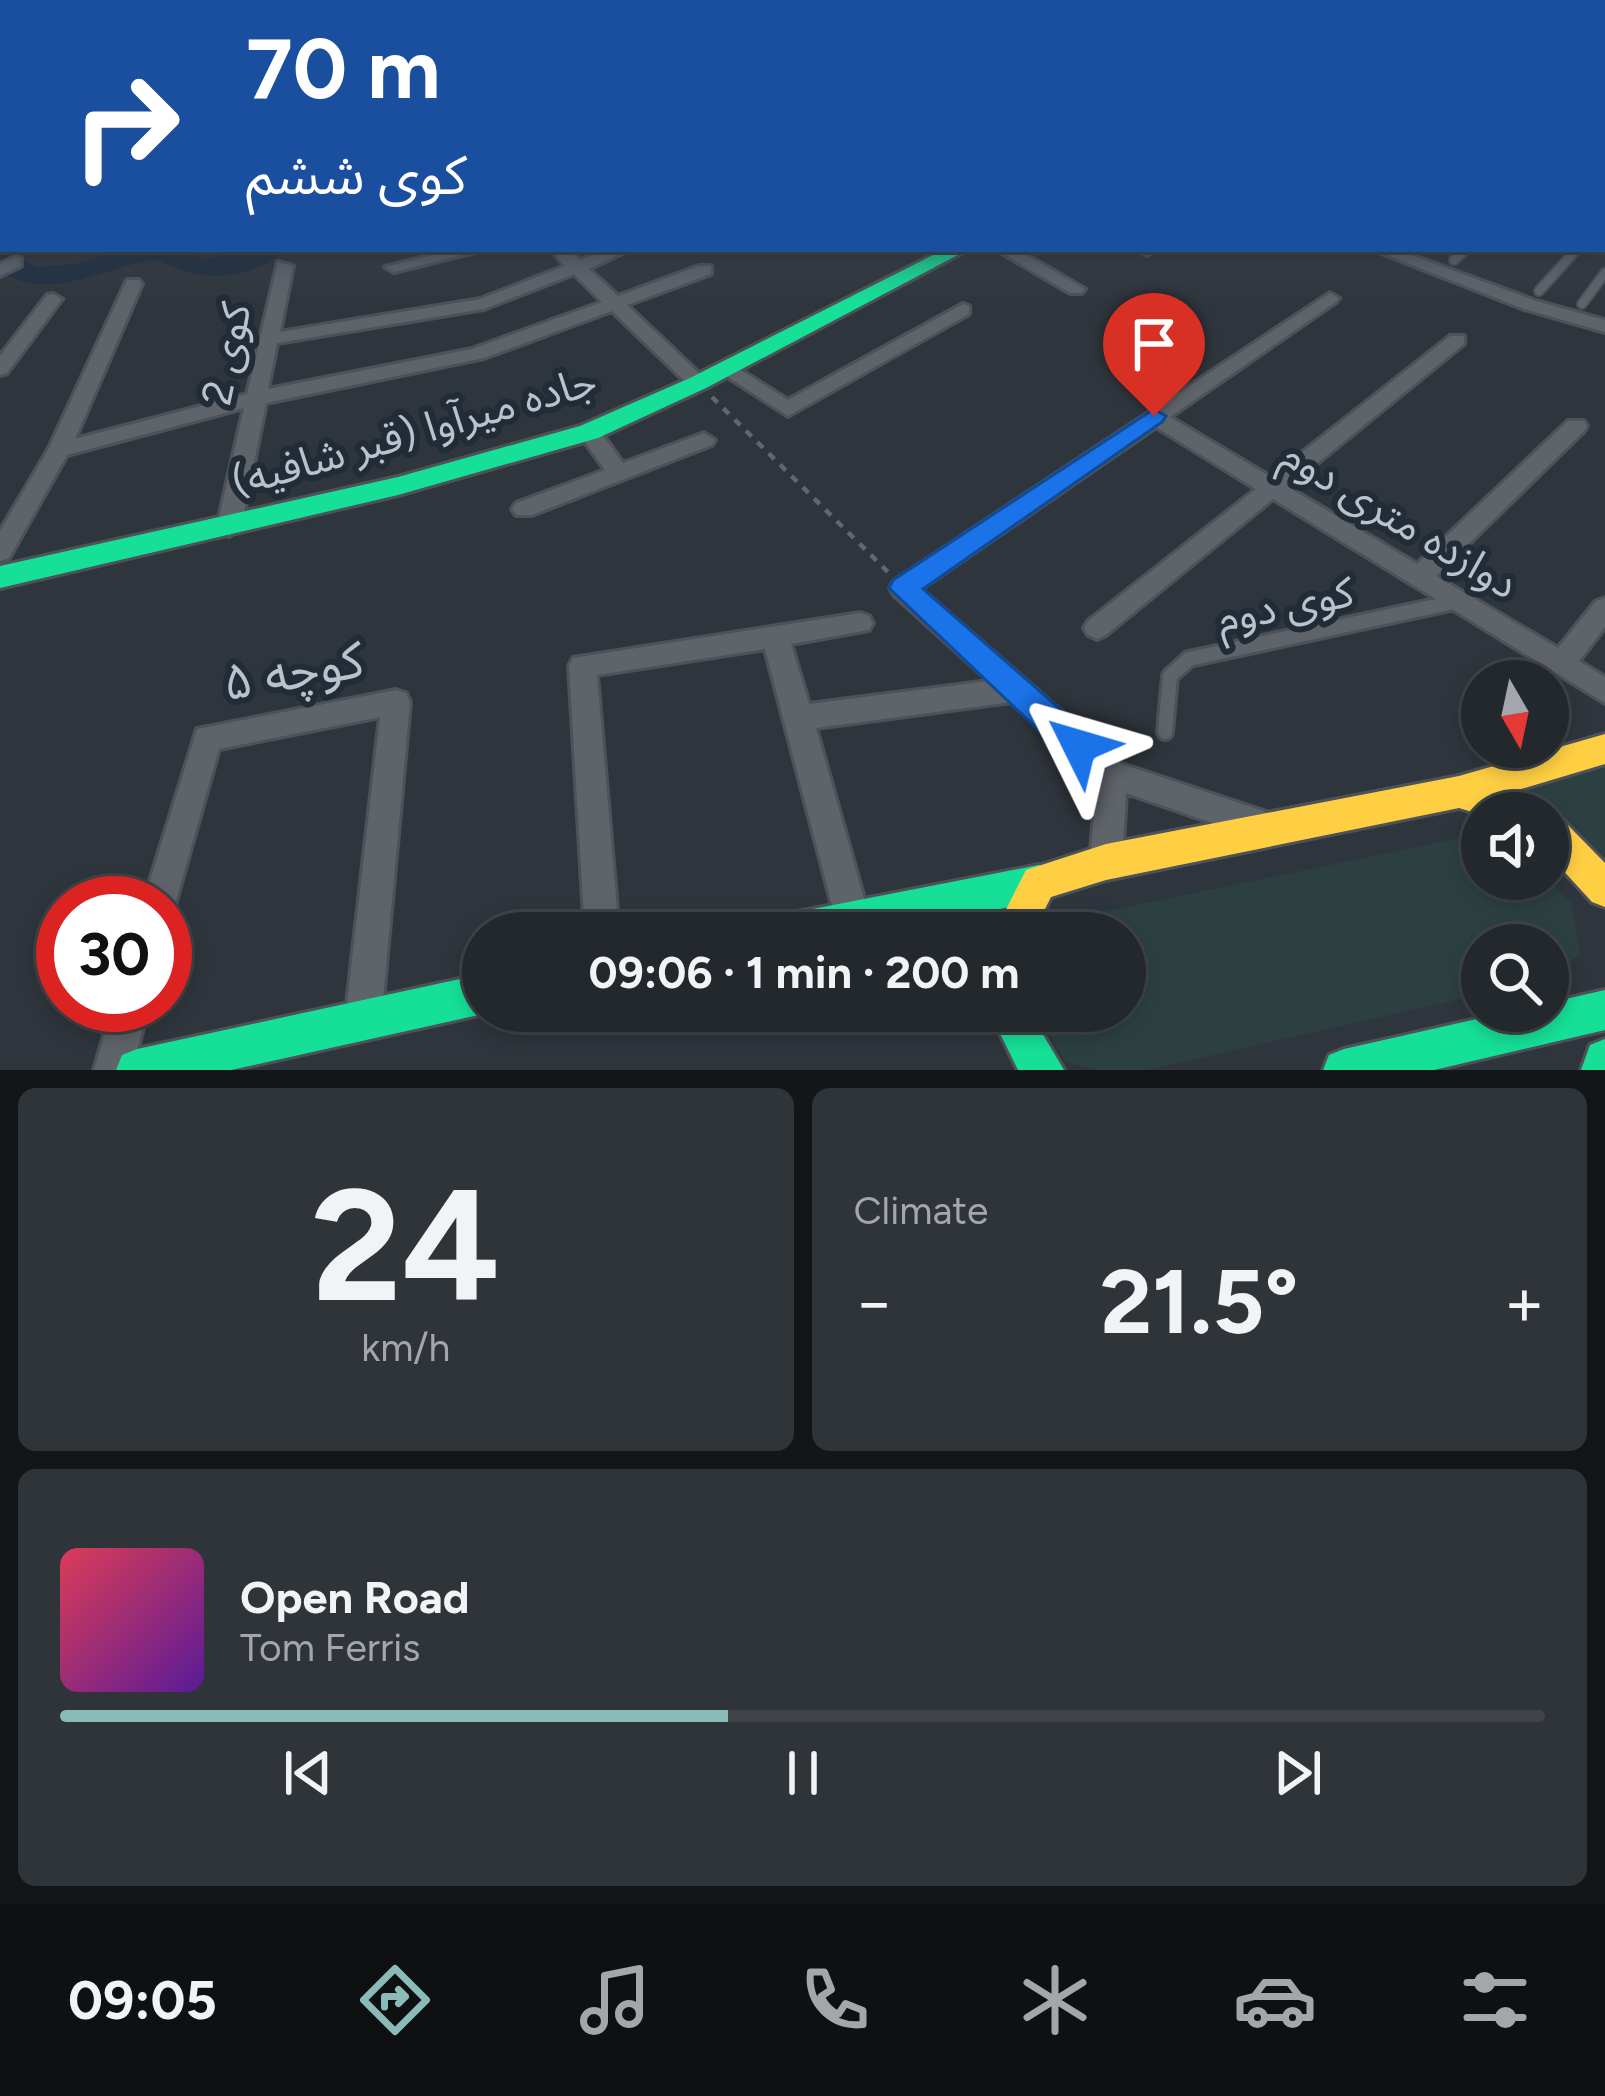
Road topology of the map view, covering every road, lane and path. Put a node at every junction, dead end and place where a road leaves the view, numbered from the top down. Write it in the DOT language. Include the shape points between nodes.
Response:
graph roads {
  1 [pos="466,252"];
  2 [pos="561,252"];
  3 [pos="616,252"];
  4 [pos="954,252"];
  5 [pos="1008,252"];
  6 [pos="1386,252"];
  7 [pos="1429,252"];
  8 [pos="1463,252"];
  9 [pos="1574,252"];
  10 [pos="1454,260"];
  11 [pos="1416,264"];
  12 [pos="284,266"];
  13 [pos="394,267"];
  14 [pos="579,269"];
  15 [pos="705,270"];
  16 [pos="1605,273"];
  17 [pos="133,284"];
  18 [pos="1076,289"];
  19 [pos="1538,291"];
  20 [pos="1330,298"];
  21 [pos="53,299"];
  22 [pos="1582,304"];
  23 [pos="615,305"];
  24 [pos="963,310"];
  25 [pos="1605,326"];
  26 [pos="269,339"];
  27 [pos="1457,340"];
  28 [pos="724,368"];
  29 [pos="0,369"];
  30 [pos="698,383"];
  31 [pos="257,398"];
  32 [pos="1154,416"];
  33 [pos="1576,426"];
  34 [pos="589,432"];
  35 [pos="704,440"];
  36 [pos="59,450"];
  37 [pos="620,473"];
  38 [pos="1273,488"];
  39 [pos="524,509"];
  40 [pos="229,527"];
  41 [pos="0,552"];
  42 [pos="1420,576"];
  43 [pos="0,577"];
  44 [pos="903,588"];
  45 [pos="1461,601"];
  46 [pos="1605,608"];
  47 [pos="860,623"];
  48 [pos="1096,628"];
  49 [pos="775,637"];
  50 [pos="1560,660"];
  51 [pos="1565,660"];
  52 [pos="1569,666"];
  53 [pos="1014,691"];
  54 [pos="1605,691"];
  55 [pos="799,718"];
  56 [pos="1165,732"];
  57 [pos="1605,748"];
  58 [pos="1112,775"];
  59 [pos="1460,792"];
  60 [pos="1272,828"];
  61 [pos="1569,852"];
  62 [pos="1106,862"];
  63 [pos="168,876"];
  64 [pos="1039,883"];
  65 [pos="1605,889"];
  66 [pos="601,912"];
  67 [pos="861,912"];
  68 [pos="925,912"];
  69 [pos="1024,912"];
  70 [pos="462,999"];
  71 [pos="1605,1010"];
  72 [pos="363,1021"];
  73 [pos="124,1032"];
  74 [pos="1018,1032"];
  75 [pos="1020,1038"];
  76 [pos="1605,1060"];
  77 [pos="113,1070"];
  78 [pos="137,1070"];
  79 [pos="1013,1070"];
  80 [pos="1043,1070"];
  81 [pos="1344,1070"];
  82 [pos="1602,1070"];
  1 -- 13 [label="street"];
  2 -- 14 [label="street"];
  3 -- 14 [label="street"];
  4 -- 28 [label="main road, جاده میرآوا (قبر شافیه)"];
  5 -- 18 [label="street"];
  6 -- 11 [label="street"];
  7 -- 11 [label="street"];
  8 -- 10 [label="lane"];
  9 -- 19 [label="lane"];
  11 -- 25 [label="street"];
  12 -- 26 [label="street, کوی 2"];
  14 -- 23 [label="street"];
  14 -- 26 [label="street" via="484,304"];
  15 -- 23 [label="street"];
  16 -- 22 [label="lane"];
  17 -- 36 [label="street"];
  20 -- 32 [label="street"];
  21 -- 29 [label="street"];
  23 -- 30 [label="street"];
  23 -- 31 [label="street" via="477,354"];
  24 -- 28 [label="street" via="788,409"];
  26 -- 31 [label="street, کوی 2"];
  27 -- 38 [label="street"];
  28 -- 30 [label="main road, جاده میرآوا (قبر شافیه)"];
  30 -- 34 [label="main road, جاده میرآوا (قبر شافیه)"];
  30 -- 44 [label="path"];
  31 -- 36 [label="street"];
  31 -- 40 [label="street, کوی 2"];
  32 -- 38 [label="street, دوازده متری دوم"];
  32 -- 44 [label="street"];
  33 -- 42 [label="street"];
  34 -- 37 [label="street"];
  34 -- 40 [label="main road, جاده میرآوا (قبر شافیه)"];
  35 -- 37 [label="street"];
  36 -- 41 [label="street"];
  37 -- 39 [label="street"];
  38 -- 42 [label="street, دوازده متری دوم"];
  38 -- 48 [label="street"];
  40 -- 43 [label="main road, جاده میرآوا (قبر شافیه)"];
  42 -- 45 [label="street, دوازده متری دوم"];
  44 -- 53 [label="street"];
  45 -- 50 [label="street, دوازده متری دوم"];
  45 -- 56 [label="lane, کوی دوم" via="1189,659 1170,676"];
  46 -- 51 [label="street"];
  47 -- 49 [label="street"];
  49 -- 55 [label="street"];
  49 -- 66 [label="street" via="583,666"];
  52 -- 54 [label="street, دوازده متری دوم"];
  53 -- 55 [label="street"];
  53 -- 58 [label="street"];
  55 -- 67 [label="street"];
  57 -- 59 [label="main road"];
  58 -- 60 [label="street"];
  58 -- 62 [label="street"];
  59 -- 60 [label="main road"];
  60 -- 62 [label="main road"];
  61 -- 65 [label="main road"];
  62 -- 64 [label="main road"];
  63 -- 72 [label="street, کوچه ۵" via="207,738 396,702"];
  64 -- 68 [label="main road"];
  64 -- 69 [label="main road"];
  70 -- 72 [label="main road"];
  71 -- 81 [label="main road"];
  72 -- 78 [label="main road"];
  73 -- 77 [label="street"];
  74 -- 75 [label="main road"];
  75 -- 79 [label="main road"];
  75 -- 80 [label="main road"];
  76 -- 82 [label="main road"];
}
